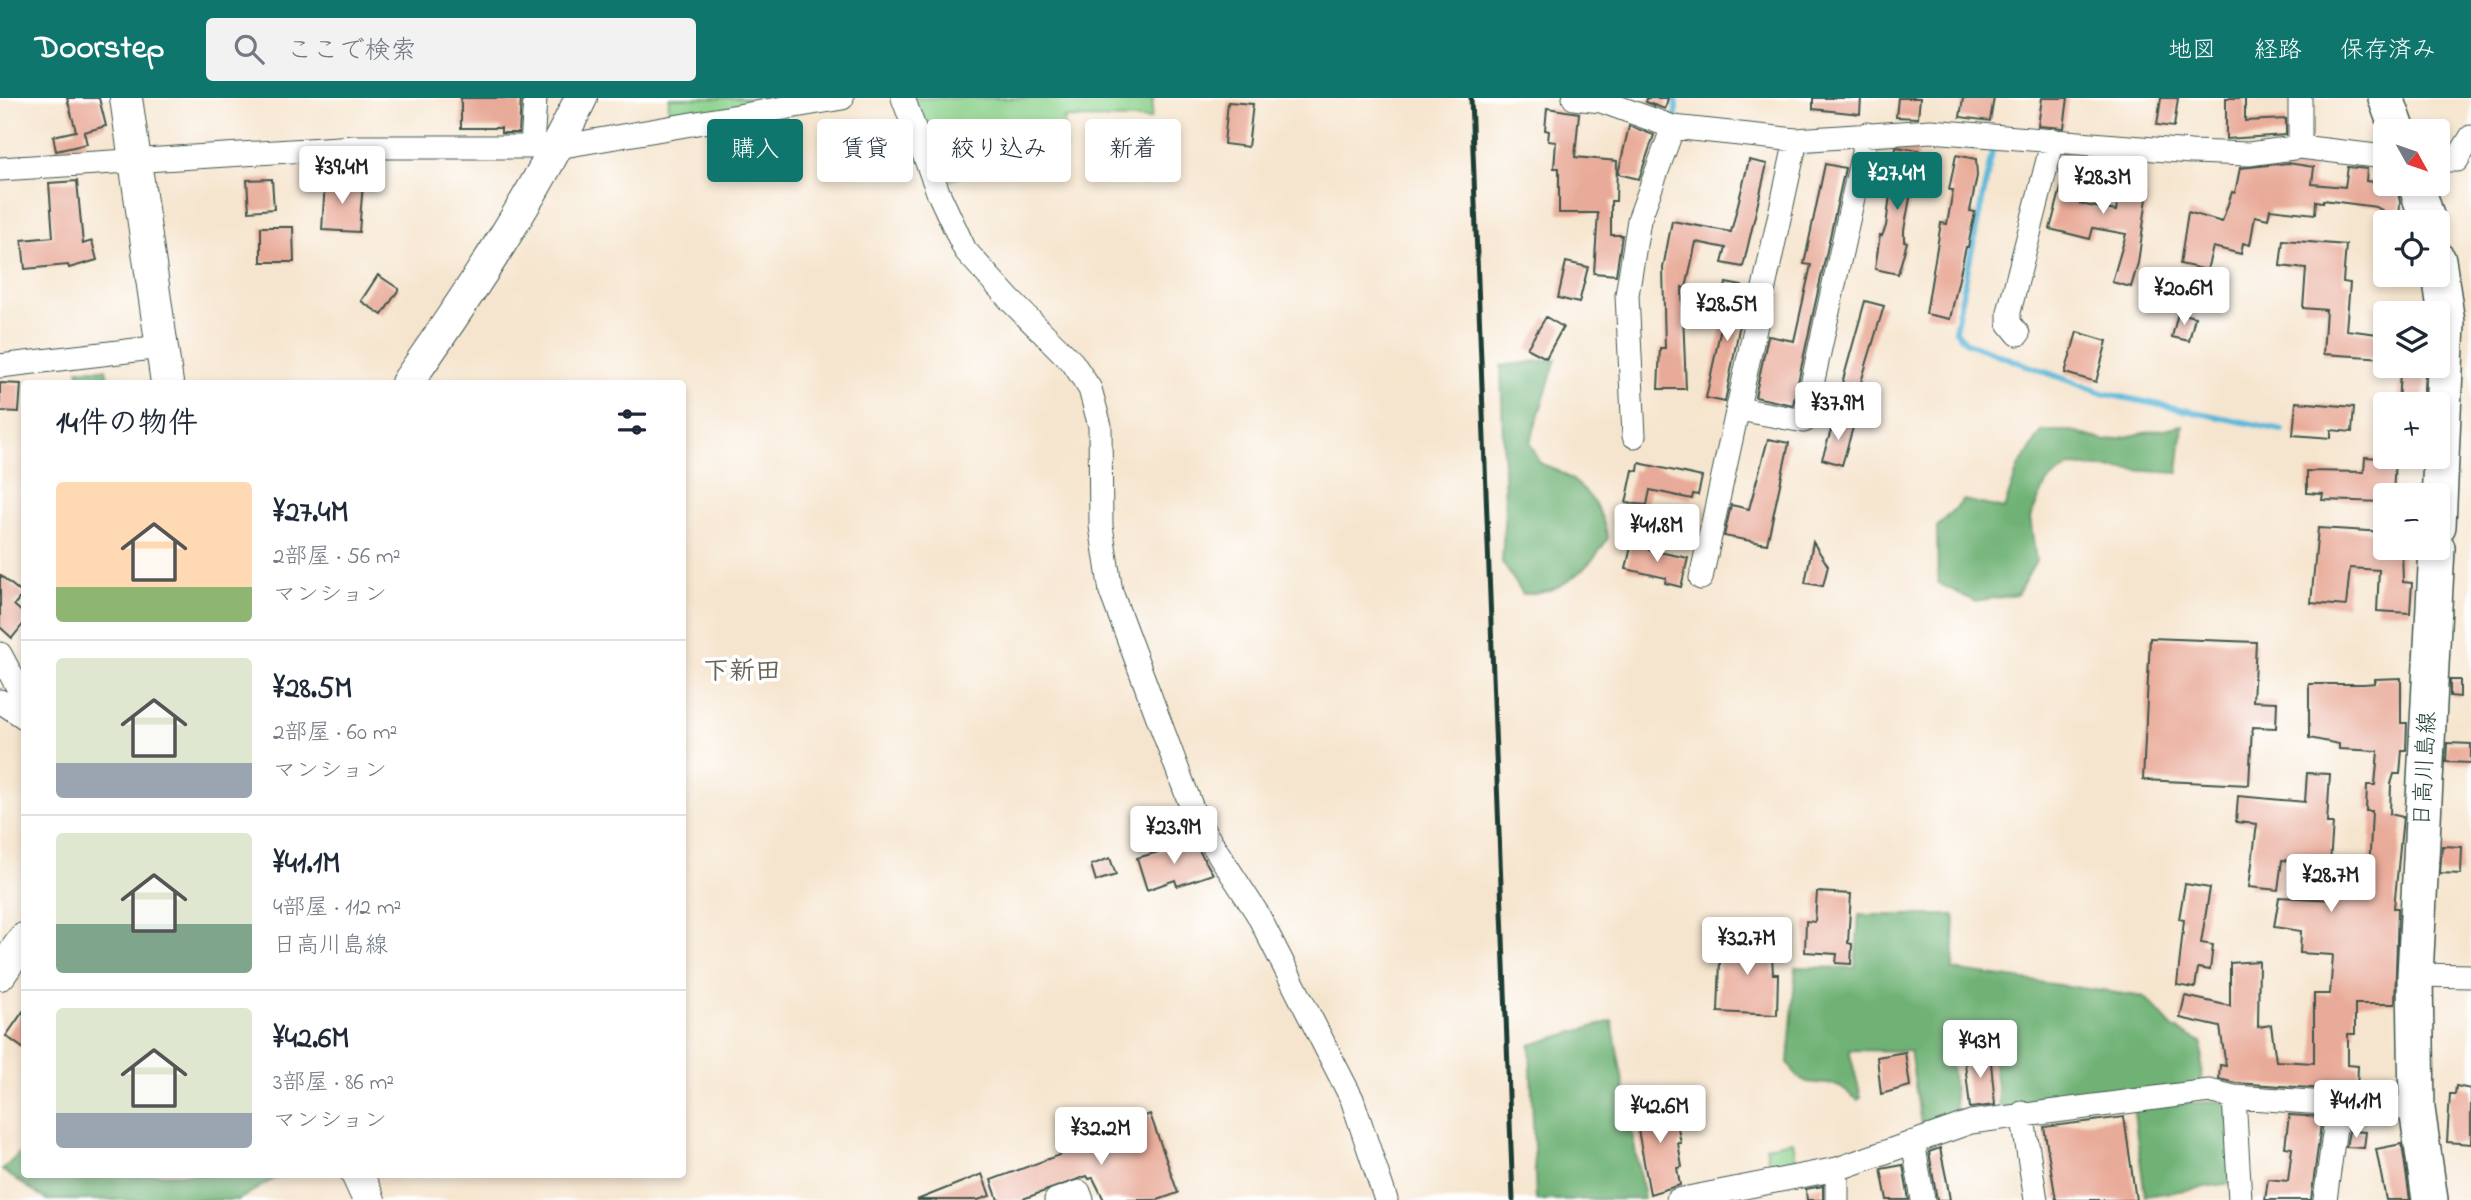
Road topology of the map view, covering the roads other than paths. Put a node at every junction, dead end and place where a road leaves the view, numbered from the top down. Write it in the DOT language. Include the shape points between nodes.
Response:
graph roads {
  1 [pos="127,98"];
  2 [pos="535,98"];
  3 [pos="581,98"];
  4 [pos="842,98"];
  5 [pos="903,98"];
  6 [pos="1574,98"];
  7 [pos="2300,98"];
  8 [pos="2386,98"];
  9 [pos="2394,119"];
  10 [pos="1673,127"];
  11 [pos="1867,134"];
  12 [pos="2471,137"];
  13 [pos="1796,140"];
  14 [pos="2053,140"];
  15 [pos="545,147"];
  16 [pos="2300,147"];
  17 [pos="2373,156"];
  18 [pos="2450,160"];
  19 [pos="135,161"];
  20 [pos="0,169"];
  21 [pos="2447,287"];
  22 [pos="2459,323"];
  23 [pos="2018,334"];
  24 [pos="161,347"];
  25 [pos="0,366"];
  26 [pos="166,380"];
  27 [pos="409,380"];
  28 [pos="1739,409"];
  29 [pos="1634,436"];
  30 [pos="2442,483"];
  31 [pos="2436,560"];
  32 [pos="1701,578"];
  33 [pos="0,654"];
  34 [pos="21,693"];
  35 [pos="0,701"];
  36 [pos="21,715"];
  37 [pos="21,943"];
  38 [pos="0,974"];
  39 [pos="2415,975"];
  40 [pos="2471,976"];
  41 [pos="2234,1097"];
  42 [pos="2338,1105"];
  43 [pos="2417,1109"];
  44 [pos="2022,1113"];
  45 [pos="1913,1142"];
  46 [pos="1837,1169"];
  47 [pos="359,1178"];
  48 [pos="369,1200"];
  49 [pos="1056,1200"];
  50 [pos="1082,1200"];
  51 [pos="1387,1200"];
  52 [pos="1678,1200"];
  53 [pos="1837,1200"];
  54 [pos="1923,1200"];
  55 [pos="2036,1200"];
  56 [pos="2240,1200"];
  57 [pos="2325,1200"];
  58 [pos="2430,1200"];
  1 -- 19 [label="street"];
  2 -- 15 [label="street"];
  3 -- 15 [label="street"];
  4 -- 15 [label="street"];
  5 -- 51 [label="street" via="965,250 1073,363 1090,389 1100,426 1101,526 1111,592 1196,819 1257,913 1352,1099"];
  6 -- 10 [label="street" via="1601,101"];
  7 -- 16 [label="street"];
  8 -- 9 [label="main road"];
  10 -- 13 [label="street"];
  10 -- 29 [label="street" via="1639,220 1628,295"];
  11 -- 13 [label="street"];
  11 -- 14 [label="street" via="1931,131"];
  11 -- 28 [label="street" via="1804,421"];
  12 -- 18 [label="street" via="2457,160"];
  13 -- 28 [label="street"];
  14 -- 16 [label="street" via="2249,154"];
  14 -- 23 [label="street" via="2009,312"];
  15 -- 19 [label="street" via="355,147"];
  15 -- 27 [label="street" via="496,255"];
  16 -- 17 [label="street"];
  19 -- 20 [label="street"];
  19 -- 24 [label="street"];
  21 -- 22 [label="main road"];
  22 -- 30 [label="main road"];
  24 -- 25 [label="street"];
  24 -- 26 [label="street"];
  28 -- 32 [label="street"];
  31 -- 39 [label="main road, 日高川島線"];
  33 -- 34 [label="street"];
  35 -- 36 [label="street"];
  37 -- 38 [label="street"];
  39 -- 40 [label="street"];
  39 -- 43 [label="main road, 日高川島線"];
  41 -- 42 [label="street"];
  41 -- 44 [label="street" via="2209,1091"];
  41 -- 56 [label="street"];
  42 -- 43 [label="street"];
  42 -- 57 [label="street"];
  43 -- 58 [label="main road, 日高川島線"];
  44 -- 45 [label="street" via="1971,1122"];
  44 -- 55 [label="street"];
  45 -- 46 [label="street"];
  45 -- 54 [label="street"];
  46 -- 52 [label="street"];
  46 -- 53 [label="street"];
  47 -- 48 [label="street"];
  49 -- 50 [label="street" via="1079,1192"];
}
